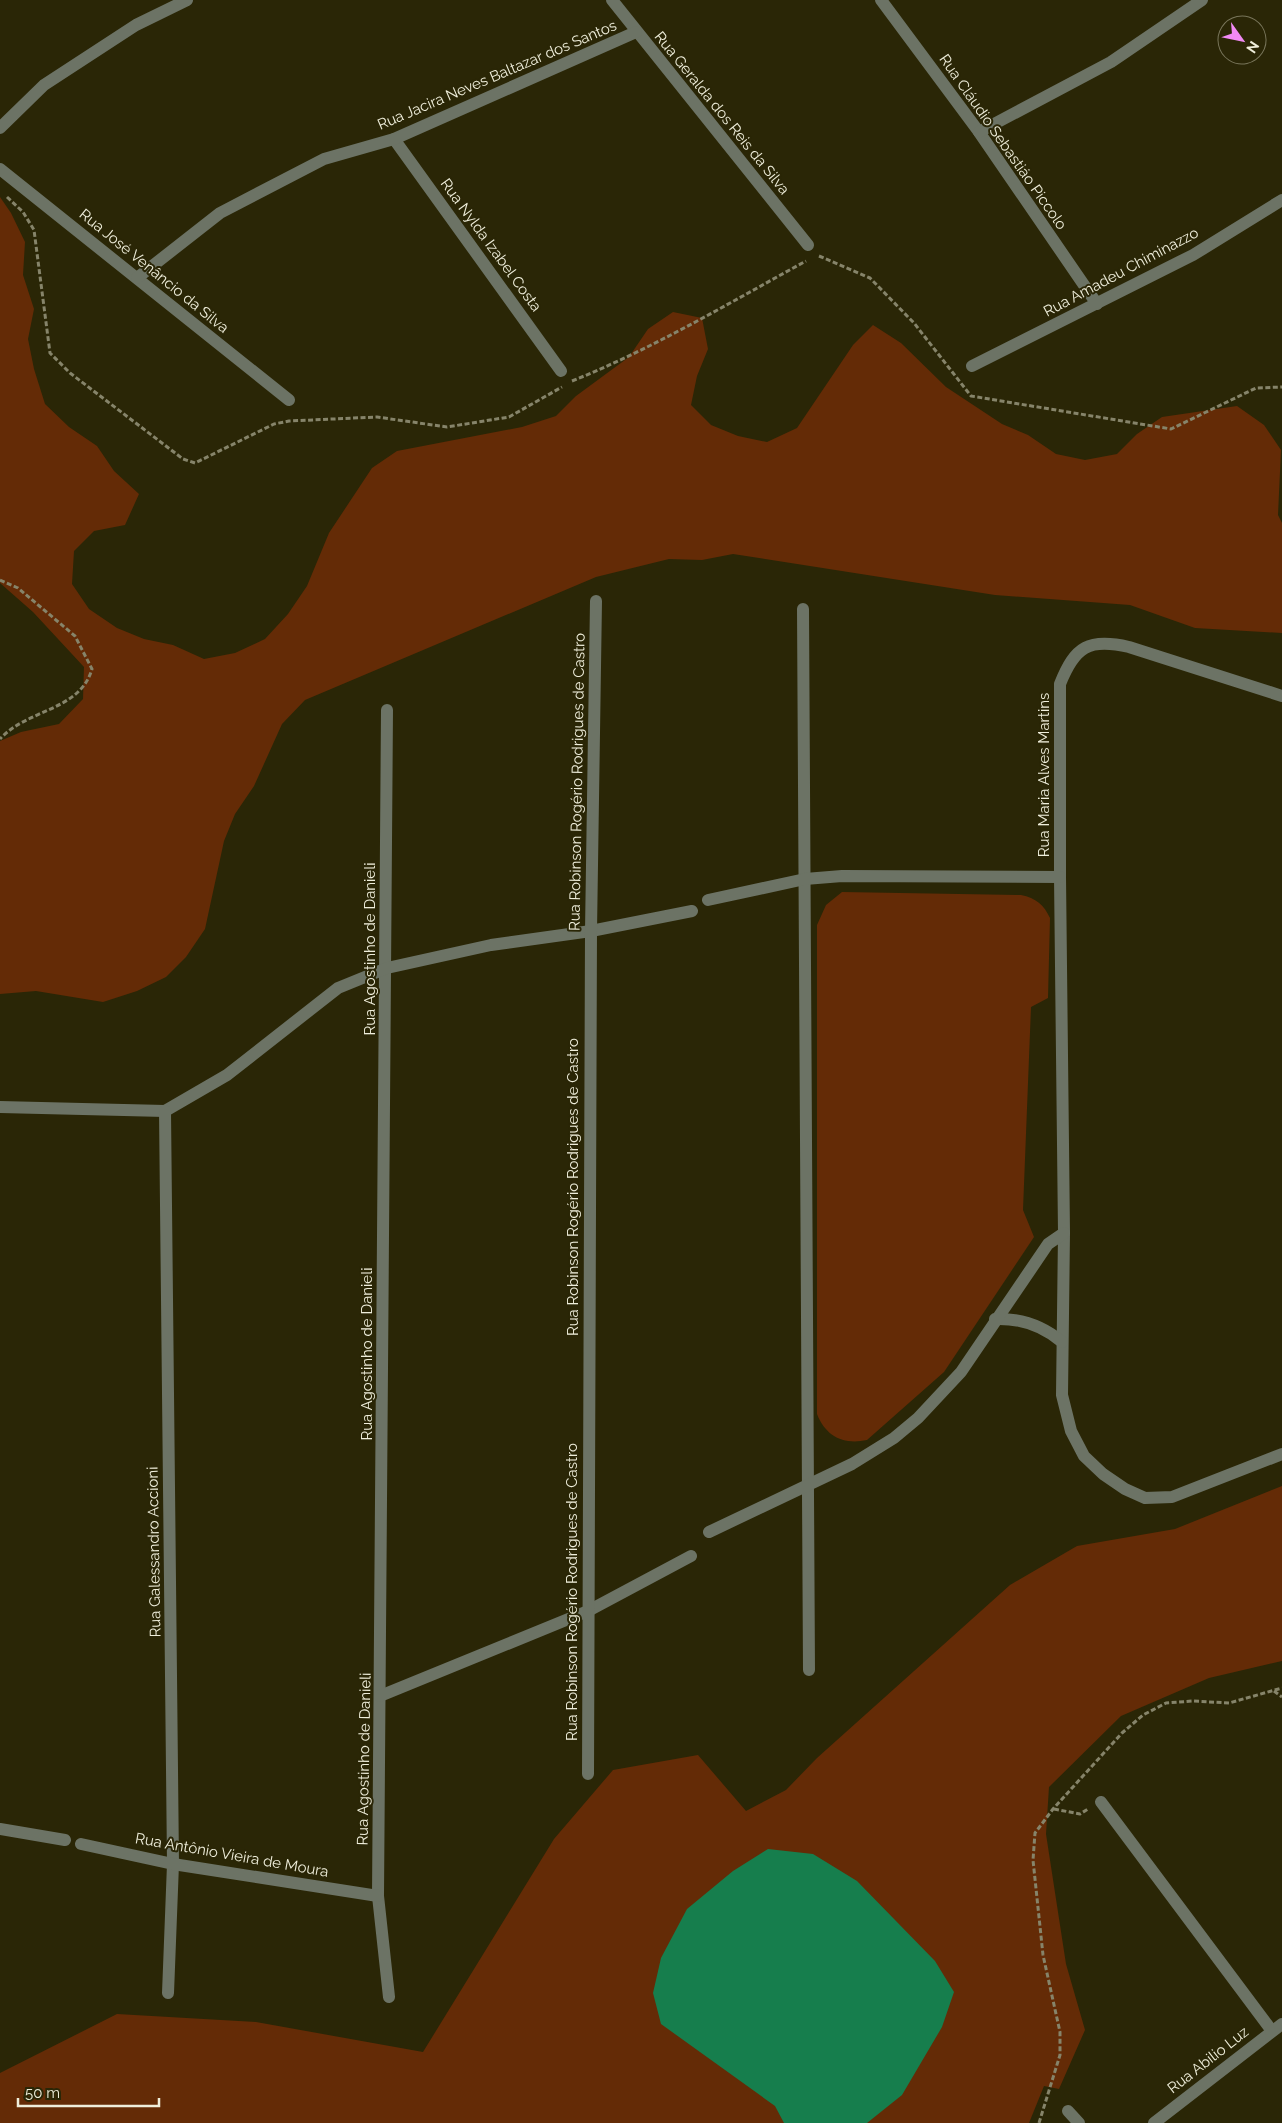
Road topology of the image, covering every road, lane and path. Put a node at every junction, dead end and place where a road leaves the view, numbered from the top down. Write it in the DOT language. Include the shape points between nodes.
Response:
graph roads {
  1 [pos="187,0"];
  2 [pos="612,0"];
  3 [pos="881,0"];
  4 [pos="1202,0"];
  5 [pos="1184,6"];
  6 [pos="636,32"];
  7 [pos="0,128"];
  8 [pos="979,132"];
  9 [pos="394,139"];
  10 [pos="0,169"];
  11 [pos="6,196"];
  12 [pos="1282,200"];
  13 [pos="808,245"];
  14 [pos="137,278"];
  15 [pos="1097,304"];
  16 [pos="972,366"];
  17 [pos="561,371"];
  18 [pos="1282,386"];
  19 [pos="289,400"];
  20 [pos="0,580"];
  21 [pos="596,601"];
  22 [pos="803,609"];
  23 [pos="1282,696"];
  24 [pos="387,710"];
  25 [pos="0,739"];
  26 [pos="1060,877"];
  27 [pos="806,879"];
  28 [pos="708,900"];
  29 [pos="692,910"];
  30 [pos="591,930"];
  31 [pos="387,968"];
  32 [pos="0,1107"];
  33 [pos="165,1111"];
  34 [pos="1064,1233"];
  35 [pos="995,1319"];
  36 [pos="1062,1342"];
  37 [pos="1282,1454"];
  38 [pos="808,1484"];
  39 [pos="709,1532"];
  40 [pos="691,1556"];
  41 [pos="588,1611"];
  42 [pos="809,1670"];
  43 [pos="1282,1688"];
  44 [pos="1274,1691"];
  45 [pos="380,1696"];
  46 [pos="1282,1697"];
  47 [pos="588,1774"];
  48 [pos="1101,1802"];
  49 [pos="1053,1809"];
  50 [pos="0,1829"];
  51 [pos="65,1840"];
  52 [pos="81,1844"];
  53 [pos="173,1864"];
  54 [pos="378,1896"];
  55 [pos="168,1993"];
  56 [pos="389,1997"];
  57 [pos="1277,2028"];
  58 [pos="1068,2111"];
  59 [pos="1039,2123"];
  60 [pos="1079,2123"];
  61 [pos="1154,2123"];
  1 -- 7 [label="street" via="136,25 44,85"];
  2 -- 6 [label="street, Rua Geralda dos Reis da Silva"];
  3 -- 8 [label="street, Rua Cláudio Sebastiáo Piccolo"];
  4 -- 5 [label="street"];
  5 -- 8 [label="street" via="1111,62"];
  6 -- 9 [label="street, Rua Jacira Neves Baltazar dos Santos"];
  6 -- 13 [label="street, Rua Geralda dos Reis da Silva"];
  8 -- 15 [label="street, Rua Cláudio Sebastiáo Piccolo"];
  9 -- 14 [label="street, Rua Jacira Neves Baltazar dos Santos" via="324,159 220,213"];
  9 -- 17 [label="street, Rua Nylda Izabel Costa"];
  10 -- 14 [label="street, Rua José Venâncio da Silva"];
  11 -- 18 [label="path" via="23,212 34,230 50,353 70,373 183,459 195,463 274,424 289,421 378,417 447,427 509,417 569,383 670,337 806,261 812,253 870,278 914,323 971,396 1171,429 1256,388"];
  12 -- 15 [label="street, Rua Amadeu Chiminazzo" via="1193,254"];
  14 -- 19 [label="street, Rua José Venâncio da Silva"];
  15 -- 16 [label="street, Rua Amadeu Chiminazzo"];
  20 -- 25 [label="path" via="18,588 75,636 92,669 88,680 74,697 27,719"];
  21 -- 30 [label="street, Rua Robinson Rogério Rodrigues de Castro"];
  22 -- 27 [label="street"];
  23 -- 26 [label="street, Rua Maria Alves Martins" via="1129,647 1106,642 1084,647 1068,663 1060,684"];
  24 -- 31 [label="street, Rua Agostinho de Danieli"];
  26 -- 27 [label="street" via="842,876"];
  26 -- 34 [label="street, Rua Maria Alves Martins"];
  27 -- 28 [label="street"];
  27 -- 38 [label="street"];
  29 -- 30 [label="street"];
  30 -- 31 [label="street" via="491,945"];
  30 -- 41 [label="street, Rua Robinson Rogério Rodrigues de Castro"];
  31 -- 33 [label="street" via="338,988 226,1074"];
  31 -- 45 [label="street, Rua Agostinho de Danieli"];
  32 -- 33 [label="street"];
  33 -- 53 [label="street, Rua Galessandro Accioni"];
  34 -- 35 [label="street" via="1048,1244"];
  34 -- 36 [label="street, Rua Maria Alves Martins"];
  35 -- 36 [label="street" via="1029,1322 1052,1333"];
  35 -- 38 [label="street" via="961,1372 918,1418 874,1452"];
  36 -- 37 [label="street, Rua Maria Alves Martins" via="1062,1395 1071,1431 1084,1456 1125,1489 1145,1498 1172,1497"];
  38 -- 39 [label="street"];
  38 -- 42 [label="street"];
  40 -- 41 [label="street"];
  41 -- 45 [label="street"];
  41 -- 47 [label="street, Rua Robinson Rogério Rodrigues de Castro"];
  43 -- 44 [label="path"];
  44 -- 46 [label="path"];
  44 -- 49 [label="path" via="1229,1703 1166,1703 1143,1715 1122,1733"];
  45 -- 54 [label="street, Rua Agostinho de Danieli"];
  48 -- 49 [label="path" via="1080,1814"];
  48 -- 57 [label="street"];
  49 -- 59 [label="path" via="1035,1833 1033,1860 1043,1955 1060,2032 1060,2055"];
  50 -- 51 [label="street"];
  52 -- 53 [label="street, Rua Antônio Vieira de Moura"];
  53 -- 54 [label="street, Rua Antônio Vieira de Moura"];
  53 -- 55 [label="street, Rua Galessandro Accioni"];
  54 -- 56 [label="street, Rua Agostinho de Danieli"];
  57 -- 61 [label="street, Rua Abilio Luz"];
  58 -- 60 [label="street"];
}
